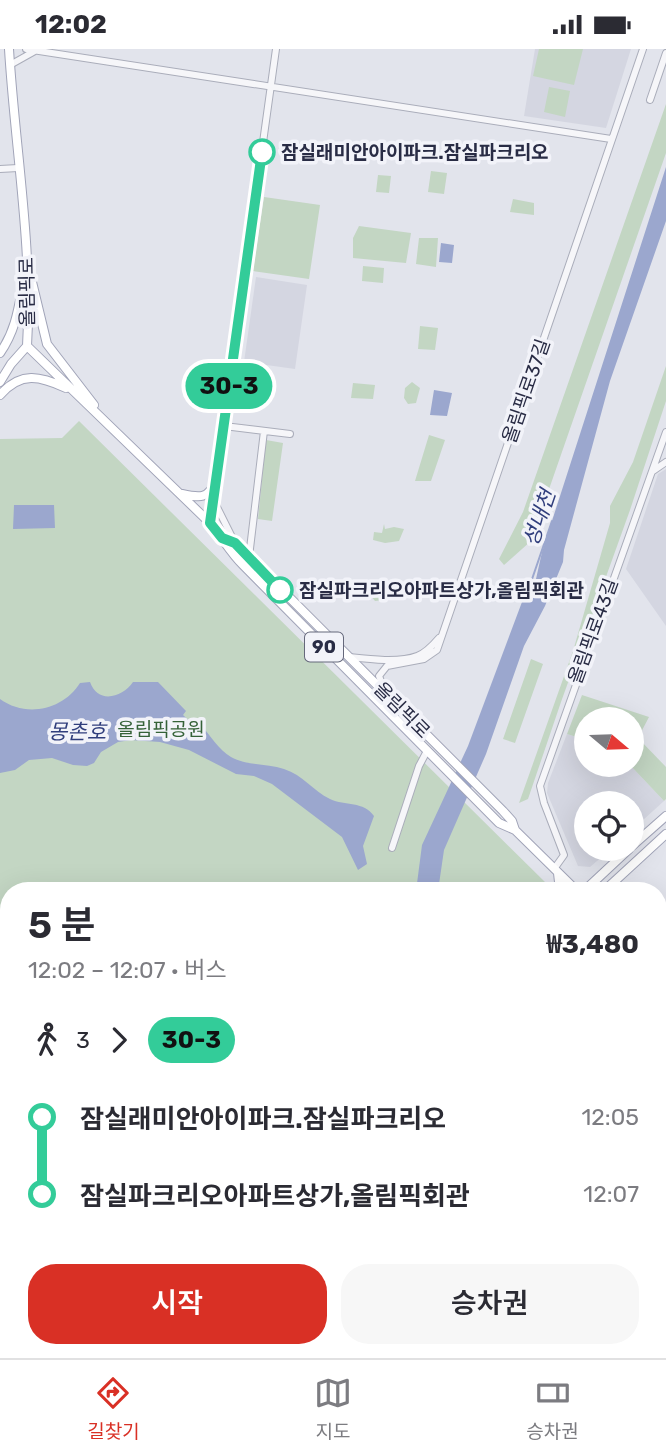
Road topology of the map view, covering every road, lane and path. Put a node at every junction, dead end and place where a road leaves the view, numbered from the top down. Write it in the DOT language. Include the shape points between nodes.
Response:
graph roads {
  1 [pos="9,49"];
  2 [pos="26,49"];
  3 [pos="276,49"];
  4 [pos="643,49"];
  5 [pos="35,51"];
  6 [pos="666,53"];
  7 [pos="10,65"];
  8 [pos="271,87"];
  9 [pos="650,100"];
  10 [pos="611,139"];
  11 [pos="18,168"];
  12 [pos="0,169"];
  13 [pos="29,262"];
  14 [pos="27,346"];
  15 [pos="0,353"];
  16 [pos="11,364"];
  17 [pos="0,372"];
  18 [pos="0,382"];
  19 [pos="71,390"];
  20 [pos="0,395"];
  21 [pos="107,422"];
  22 [pos="224,426"];
  23 [pos="264,431"];
  24 [pos="666,432"];
  25 [pos="290,434"];
  26 [pos="664,444"];
  27 [pos="666,462"];
  28 [pos="652,472"];
  29 [pos="216,481"];
  30 [pos="179,493"];
  31 [pos="214,501"];
  32 [pos="210,523"];
  33 [pos="222,538"];
  34 [pos="235,543"];
  35 [pos="249,559"];
  36 [pos="442,634"];
  37 [pos="348,657"];
  38 [pos="384,691"];
  39 [pos="429,753"];
  40 [pos="666,816"];
  41 [pos="515,830"];
  42 [pos="666,834"];
  43 [pos="644,835"];
  44 [pos="392,848"];
  45 [pos="615,861"];
  46 [pos="556,871"];
  47 [pos="558,882"];
  48 [pos="568,882"];
  49 [pos="593,882"];
  50 [pos="614,882"];
  1 -- 7 [label="main road, 올림픽로 / 90"];
  2 -- 5 [label="street"];
  3 -- 8 [label="street"];
  4 -- 10 [label="street, 올림픽로37길"];
  5 -- 7 [label="street"];
  5 -- 8 [label="street"];
  6 -- 9 [label="street"];
  7 -- 11 [label="main road, 올림픽로 / 90"];
  8 -- 10 [label="street"];
  8 -- 22 [label="street"];
  10 -- 36 [label="street, 올림픽로37길"];
  11 -- 12 [label="street"];
  11 -- 13 [label="main road, 올림픽로 / 90"];
  13 -- 14 [label="main road, 올림픽로 / 90"];
  13 -- 15 [label="main road" via="12,337"];
  13 -- 21 [label="main road, 90" via="47,344"];
  14 -- 16 [label="main road"];
  14 -- 19 [label="main road, 올림픽로 / 90"];
  16 -- 17 [label="main road"];
  16 -- 18 [label="main road"];
  19 -- 20 [label="main road" via="33,377 14,382"];
  19 -- 21 [label="main road, 올림픽로 / 90"];
  21 -- 30 [label="main road, 올림픽로 / 90"];
  22 -- 23 [label="street"];
  22 -- 29 [label="street"];
  23 -- 25 [label="street"];
  23 -- 35 [label="street"];
  24 -- 26 [label="street, 올림픽로43길"];
  26 -- 28 [label="street, 올림픽로43길"];
  27 -- 28 [label="street"];
  28 -- 46 [label="street, 올림픽로43길" via="540,786 564,855"];
  29 -- 30 [label="main road" via="211,492 202,496"];
  29 -- 31 [label="street"];
  30 -- 32 [label="main road, 올림픽로 / 90"];
  31 -- 32 [label="street"];
  31 -- 34 [label="street"];
  32 -- 33 [label="main road, 올림픽로 / 90"];
  33 -- 34 [label="main road, 올림픽로 / 90"];
  33 -- 39 [label="main road, 올림픽로 / 90" via="243,565"];
  34 -- 35 [label="main road, 올림픽로 / 90"];
  35 -- 37 [label="main road, 올림픽로 / 90"];
  36 -- 37 [label="street, 올림픽로37길" via="416,657"];
  36 -- 38 [label="street" via="437,650 424,659 382,670 379,676"];
  37 -- 38 [label="main road, 올림픽로 / 90"];
  38 -- 41 [label="main road, 올림픽로 / 90" via="503,811"];
  39 -- 41 [label="main road, 올림픽로 / 90" via="499,823"];
  39 -- 44 [label="street" via="419,766"];
  40 -- 43 [label="main road"];
  41 -- 46 [label="main road, 올림픽로 / 90"];
  42 -- 50 [label="main road"];
  45 -- 49 [label="main road"];
  46 -- 47 [label="main road"];
  46 -- 48 [label="main road, 올림픽로 / 90"];
}
